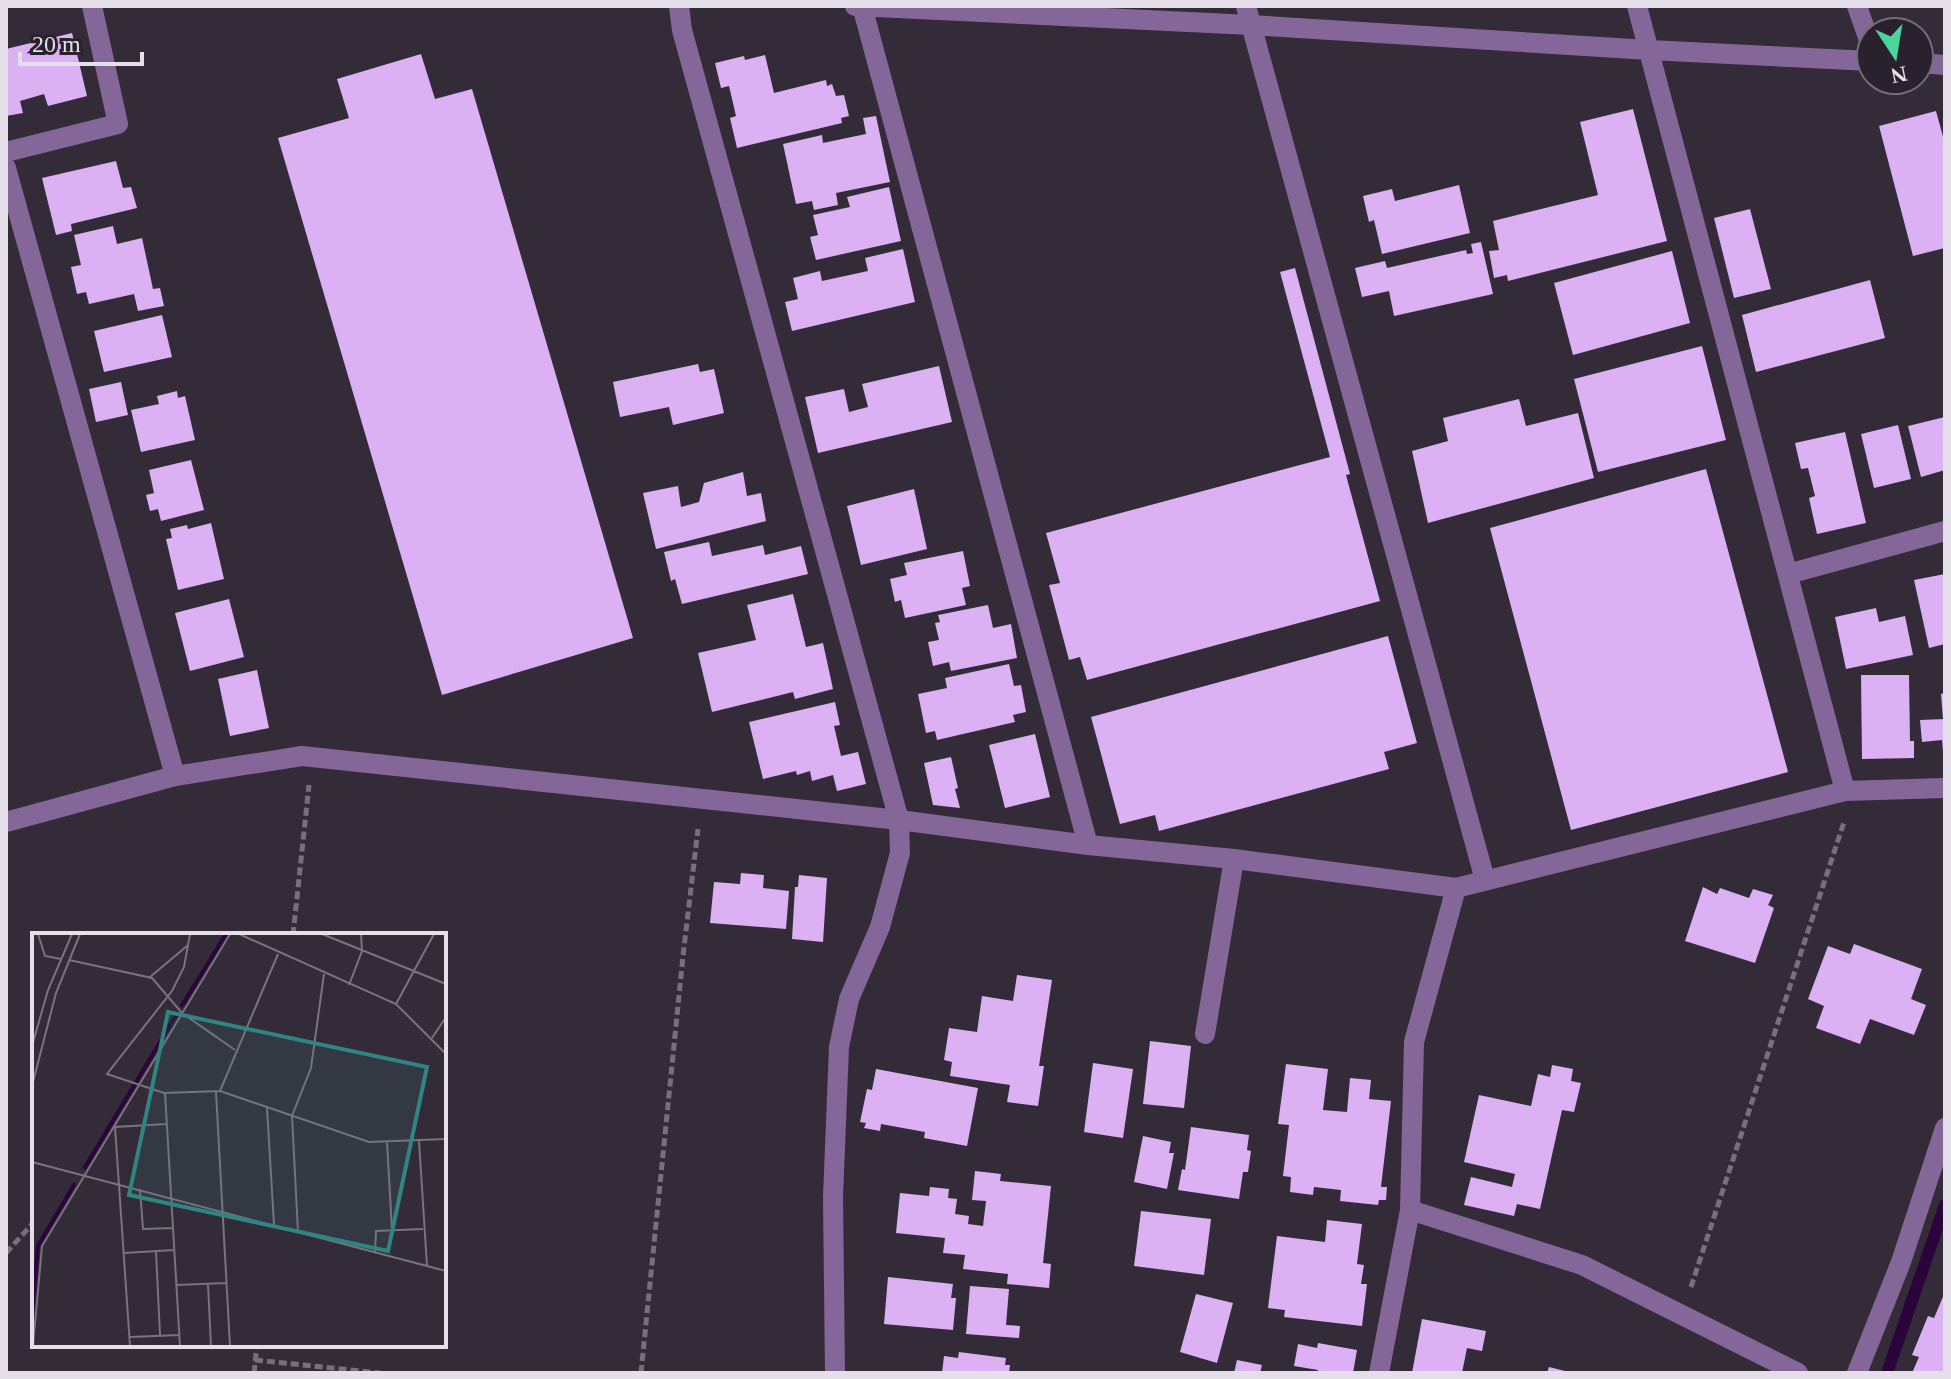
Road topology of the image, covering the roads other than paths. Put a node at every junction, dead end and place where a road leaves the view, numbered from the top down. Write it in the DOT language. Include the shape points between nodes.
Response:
graph roads {
  1 [pos="92,6"];
  2 [pos="679,6"];
  3 [pos="855,6"];
  4 [pos="862,6"];
  5 [pos="1637,6"];
  6 [pos="1249,16"];
  7 [pos="1649,50"];
  8 [pos="1855,60"];
  9 [pos="6,152"];
  10 [pos="6,168"];
  11 [pos="1945,531"];
  12 [pos="1788,574"];
  13 [pos="175,776"];
  14 [pos="1945,788"];
  15 [pos="1850,790"];
  16 [pos="899,820"];
  17 [pos="6,822"];
  18 [pos="1088,845"];
  19 [pos="1234,859"];
  20 [pos="1485,880"];
  21 [pos="1456,888"];
  22 [pos="1205,1034"];
  23 [pos="1945,1128"];
  24 [pos="1410,1210"];
  25 [pos="835,1373"];
  26 [pos="1379,1373"];
  27 [pos="1798,1373"];
  28 [pos="1857,1373"];
  1 -- 9 [label="street" via="118,124"];
  2 -- 16 [label="street"];
  3 -- 4 [label="street"];
  4 -- 6 [label="street"];
  4 -- 18 [label="street"];
  5 -- 7 [label="street"];
  6 -- 7 [label="street"];
  6 -- 20 [label="street"];
  7 -- 8 [label="street"];
  7 -- 12 [label="street"];
  10 -- 13 [label="street"];
  11 -- 12 [label="street"];
  12 -- 15 [label="street"];
  13 -- 16 [label="street" via="302,756"];
  13 -- 17 [label="street"];
  14 -- 15 [label="street"];
  15 -- 20 [label="street"];
  16 -- 18 [label="street"];
  16 -- 25 [label="street" via="900,853 880,927 849,999 839,1047 833,1197"];
  18 -- 19 [label="street"];
  19 -- 21 [label="street"];
  19 -- 22 [label="street"];
  20 -- 21 [label="street"];
  21 -- 24 [label="street" via="1414,1042"];
  23 -- 28 [label="street"];
  24 -- 26 [label="street"];
  24 -- 27 [label="street" via="1582,1265"];
}
